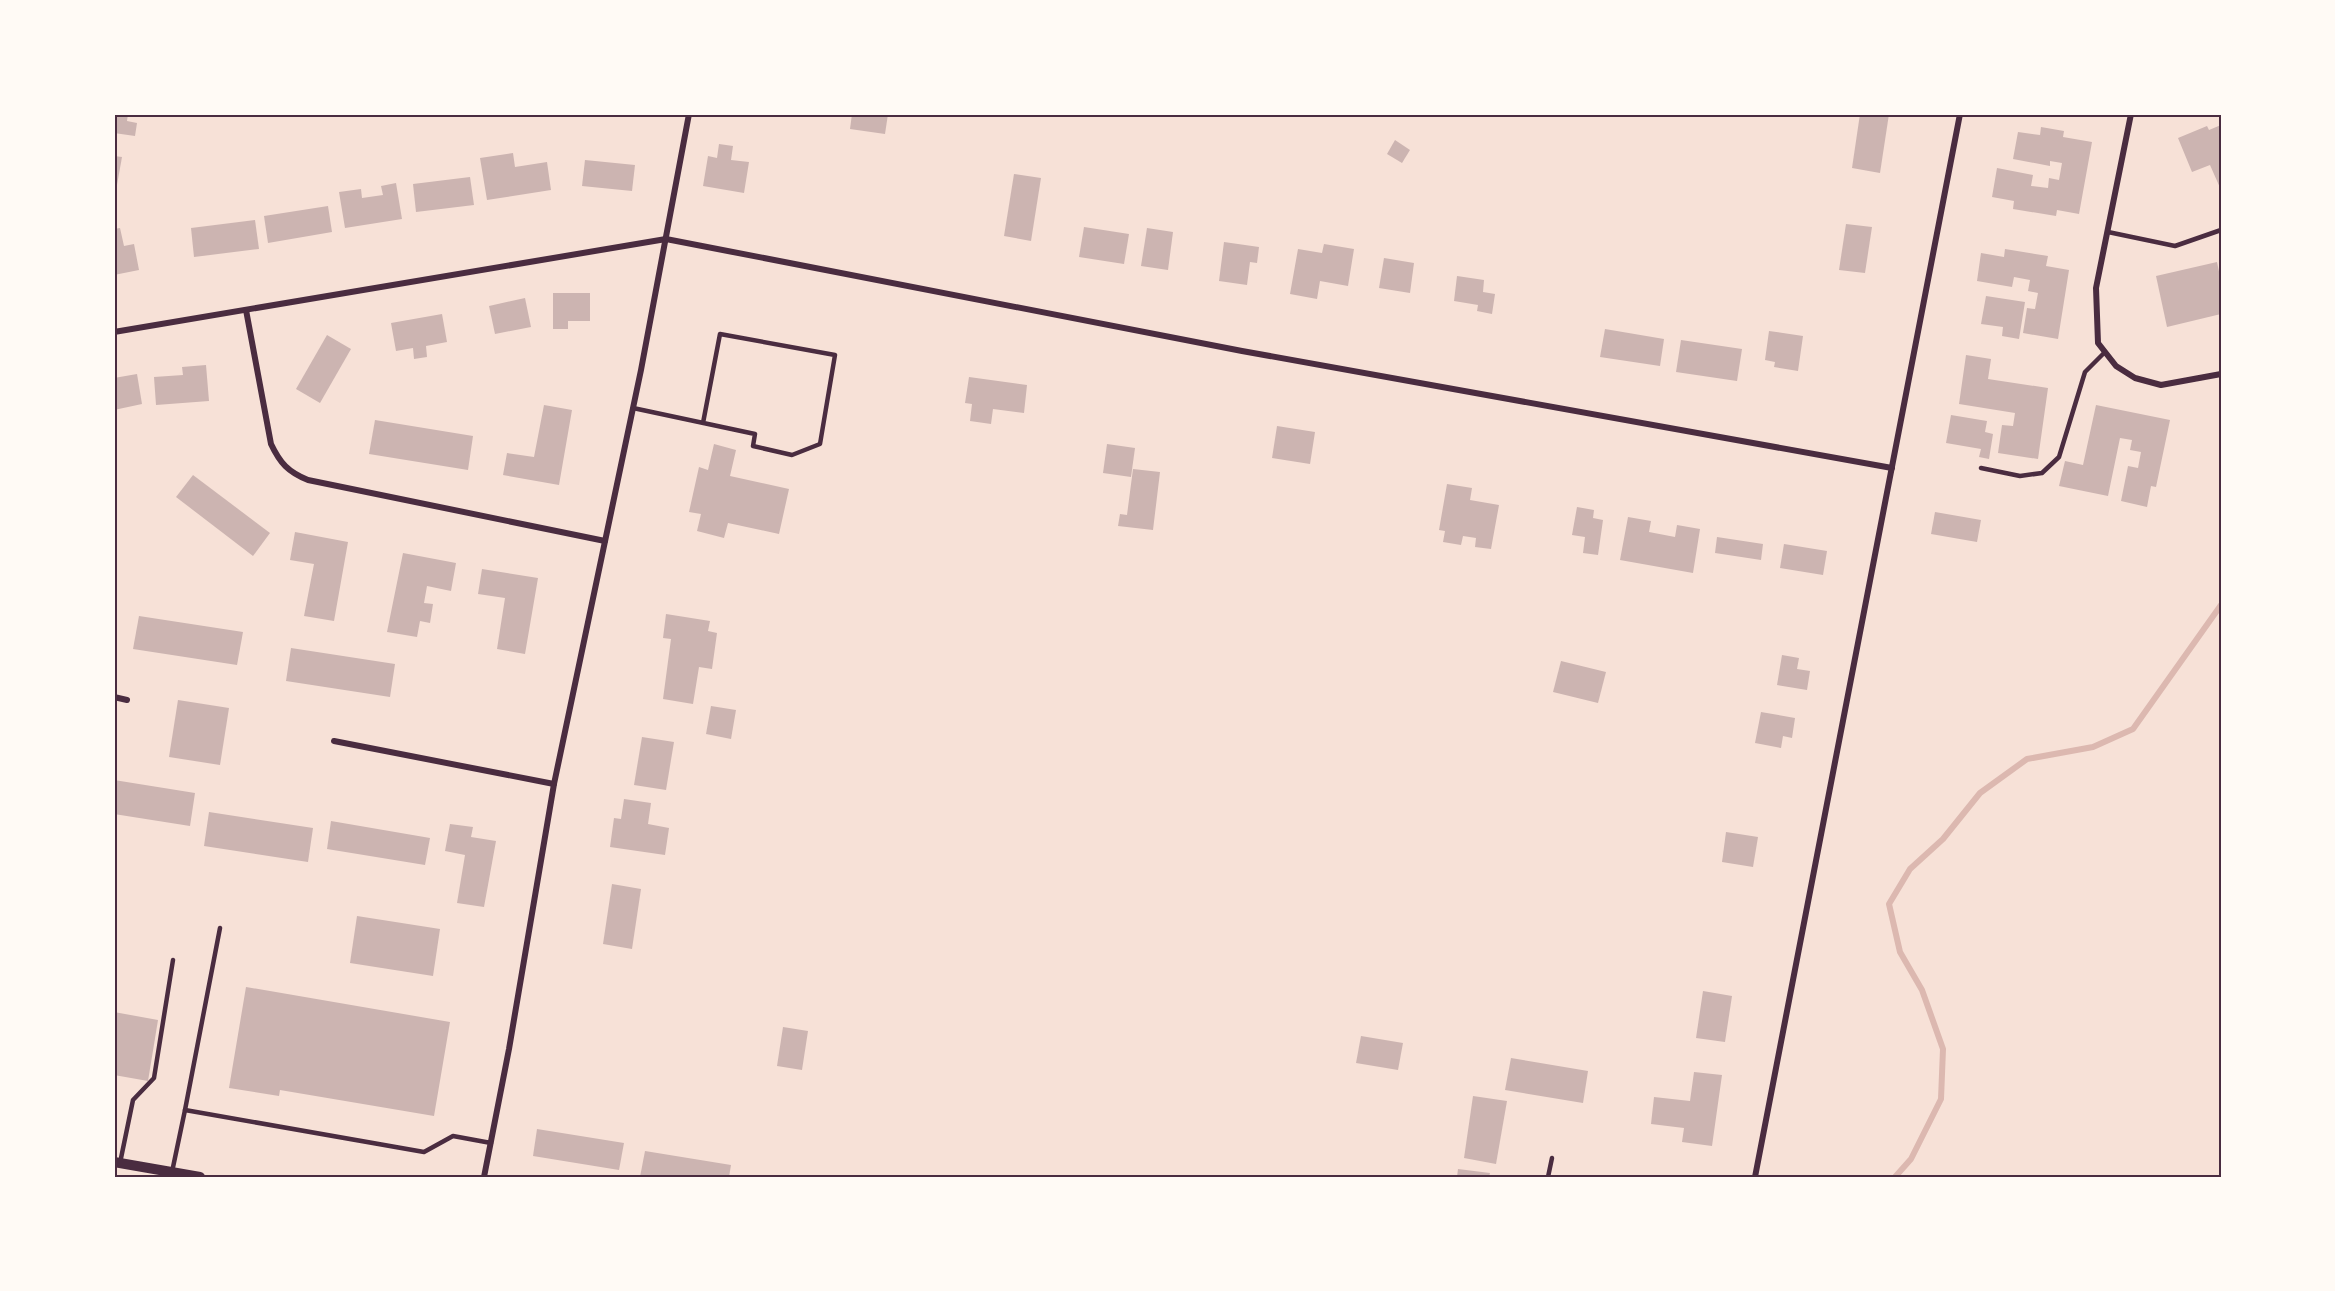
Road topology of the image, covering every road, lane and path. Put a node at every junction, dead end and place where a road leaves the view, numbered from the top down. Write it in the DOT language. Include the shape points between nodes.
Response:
graph roads {
  1 [pos="689,114"];
  2 [pos="1960,114"];
  3 [pos="2131,114"];
  4 [pos="2221,230"];
  5 [pos="2108,232"];
  6 [pos="666,239"];
  7 [pos="246,310"];
  8 [pos="114,332"];
  9 [pos="2105,352"];
  10 [pos="2221,374"];
  11 [pos="633,408"];
  12 [pos="704,423"];
  13 [pos="1892,468"];
  14 [pos="1981,468"];
  15 [pos="605,541"];
  16 [pos="114,697"];
  17 [pos="128,700"];
  18 [pos="334,741"];
  19 [pos="554,784"];
  20 [pos="220,928"];
  21 [pos="172,960"];
  22 [pos="185,1110"];
  23 [pos="491,1143"];
  24 [pos="1552,1158"];
  25 [pos="117,1162"];
  26 [pos="172,1172"];
  27 [pos="200,1177"];
  28 [pos="484,1177"];
  29 [pos="1548,1177"];
  30 [pos="1755,1177"];
  1 -- 6 [label="street"];
  2 -- 13 [label="street"];
  3 -- 5 [label="street"];
  4 -- 5 [label="lane" via="2175,246"];
  5 -- 9 [label="street" via="2096,288 2098,343"];
  6 -- 7 [label="street"];
  6 -- 11 [label="street"];
  6 -- 13 [label="street" via="1242,351"];
  7 -- 8 [label="street"];
  7 -- 15 [label="street" via="271,444 291,473 308,480"];
  9 -- 10 [label="street" via="2116,366 2135,378 2161,385"];
  9 -- 14 [label="lane" via="2085,372 2059,458 2042,473 2020,476"];
  11 -- 12 [label="lane"];
  11 -- 15 [label="street"];
  12 -- 12 [label="lane" via="755,434 753,446 792,454 820,444 835,355 720,334"];
  13 -- 30 [label="street"];
  15 -- 19 [label="street"];
  16 -- 17 [label="street"];
  18 -- 19 [label="street"];
  19 -- 23 [label="street"];
  20 -- 22 [label="lane"];
  21 -- 25 [label="lane" via="154,1078 133,1100"];
  22 -- 23 [label="lane" via="424,1152 453,1136"];
  22 -- 26 [label="lane"];
  23 -- 28 [label="street"];
  24 -- 29 [label="lane"];
  25 -- 26 [label="street"];
  26 -- 27 [label="street"];
}
